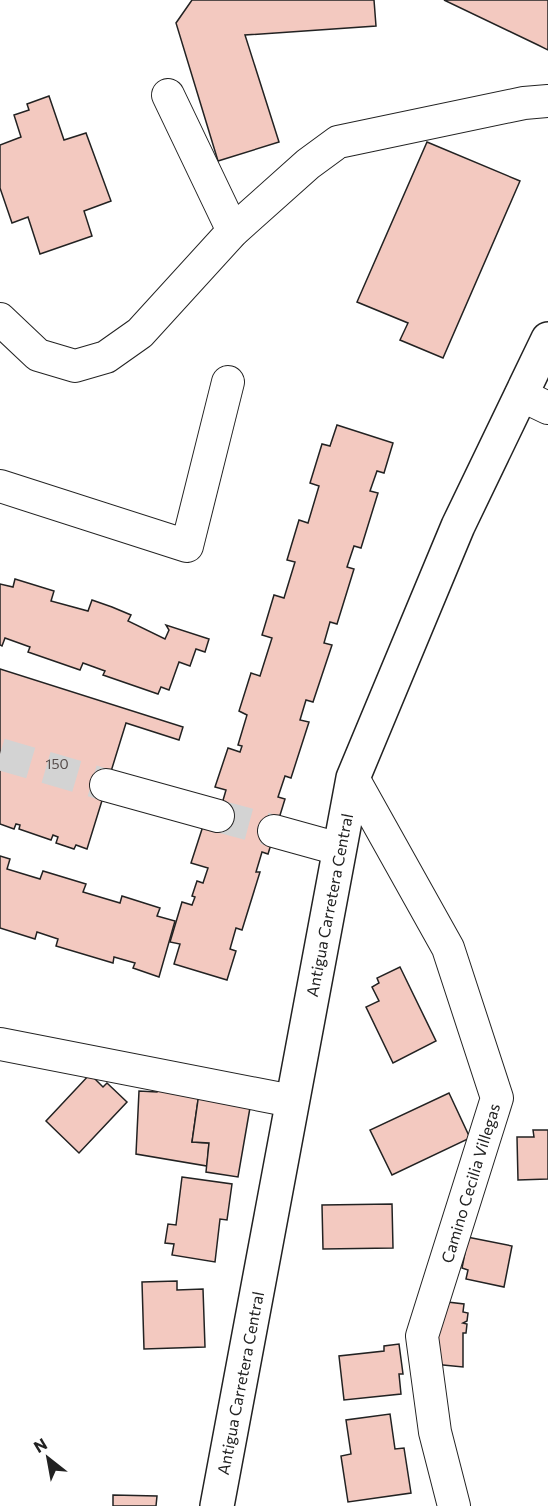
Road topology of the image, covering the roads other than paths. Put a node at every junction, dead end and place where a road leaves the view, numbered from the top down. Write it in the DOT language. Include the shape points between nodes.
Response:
graph roads {
  1 [pos="168,95"];
  2 [pos="548,101"];
  3 [pos="233,231"];
  4 [pos="0,319"];
  5 [pos="548,339"];
  6 [pos="228,382"];
  7 [pos="535,401"];
  8 [pos="0,486"];
  9 [pos="352,778"];
  10 [pos="106,785"];
  11 [pos="218,816"];
  12 [pos="274,831"];
  13 [pos="339,849"];
  14 [pos="0,1044"];
  15 [pos="292,1101"];
  16 [pos="217,1506"];
  17 [pos="454,1506"];
  1 -- 3 [label="street"];
  2 -- 3 [label="street" via="338,142"];
  3 -- 4 [label="street" via="140,333 106,357 75,366 38,355"];
  5 -- 7 [label="street, Antigua Carretera Central"];
  6 -- 8 [label="street" via="187,546"];
  7 -- 9 [label="street, Antigua Carretera Central" via="458,526"];
  9 -- 13 [label="street, Antigua Carretera Central"];
  9 -- 17 [label="street, Camino Cecilia Villegas" via="448,948 497,1098 422,1336 435,1432"];
  10 -- 11 [label="street"];
  12 -- 13 [label="street"];
  13 -- 15 [label="street, Antigua Carretera Central"];
  14 -- 15 [label="street"];
  15 -- 16 [label="street, Antigua Carretera Central"];
}
